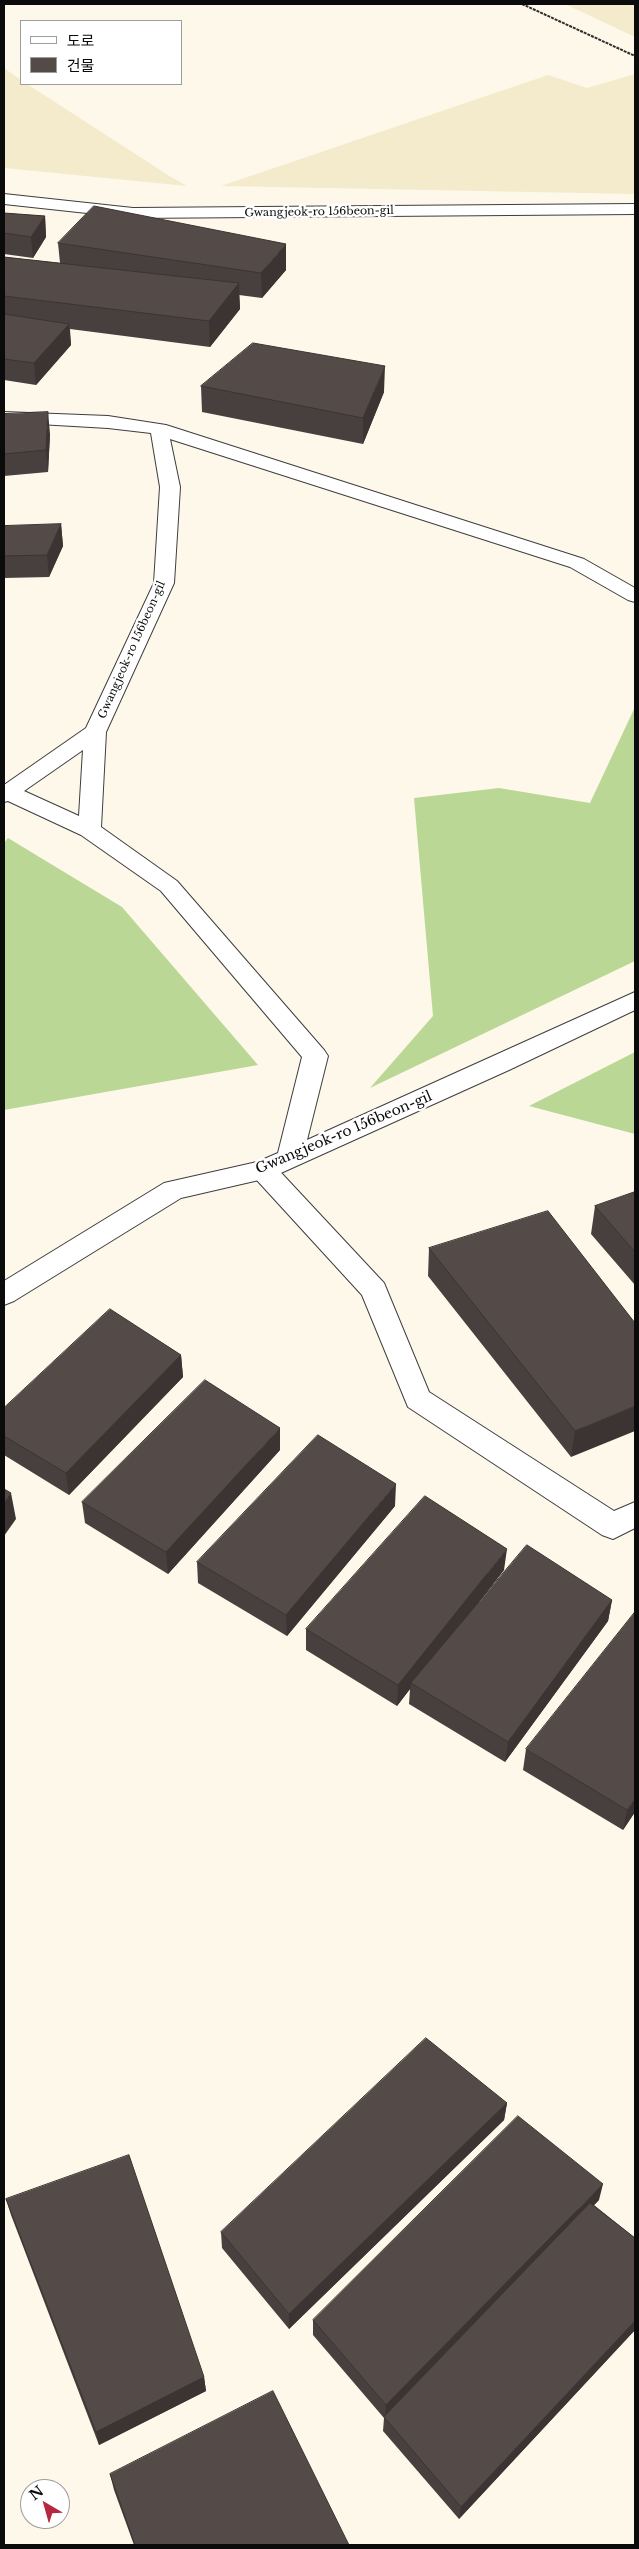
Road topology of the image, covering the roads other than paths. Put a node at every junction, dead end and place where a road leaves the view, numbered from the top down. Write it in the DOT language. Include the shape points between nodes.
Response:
graph roads {
  1 [pos="4,199"];
  2 [pos="635,209"];
  3 [pos="4,417"];
  4 [pos="159,429"];
  5 [pos="635,596"];
  6 [pos="94,732"];
  7 [pos="6,793"];
  8 [pos="89,830"];
  9 [pos="635,1000"];
  10 [pos="289,1159"];
  11 [pos="263,1170"];
  12 [pos="4,1294"];
  13 [pos="635,1514"];
  1 -- 2 [label="street, Gwangjeok-ro 156beon-gil" via="133,213"];
  3 -- 4 [label="street" via="108,422"];
  4 -- 5 [label="street" via="577,563"];
  4 -- 6 [label="street, Gwangjeok-ro 156beon-gil" via="170,487 164,583"];
  6 -- 7 [label="street, Gwangjeok-ro 156beon-gil"];
  6 -- 8 [label="street"];
  7 -- 8 [label="street"];
  8 -- 10 [label="street" via="169,886 315,1056"];
  9 -- 10 [label="street, Gwangjeok-ro 156beon-gil"];
  10 -- 11 [label="street, Gwangjeok-ro 156beon-gil"];
  11 -- 12 [label="street, Gwangjeok-ro 156beon-gil" via="173,1190"];
  11 -- 13 [label="street" via="374,1290 418,1399 614,1526"];
}
